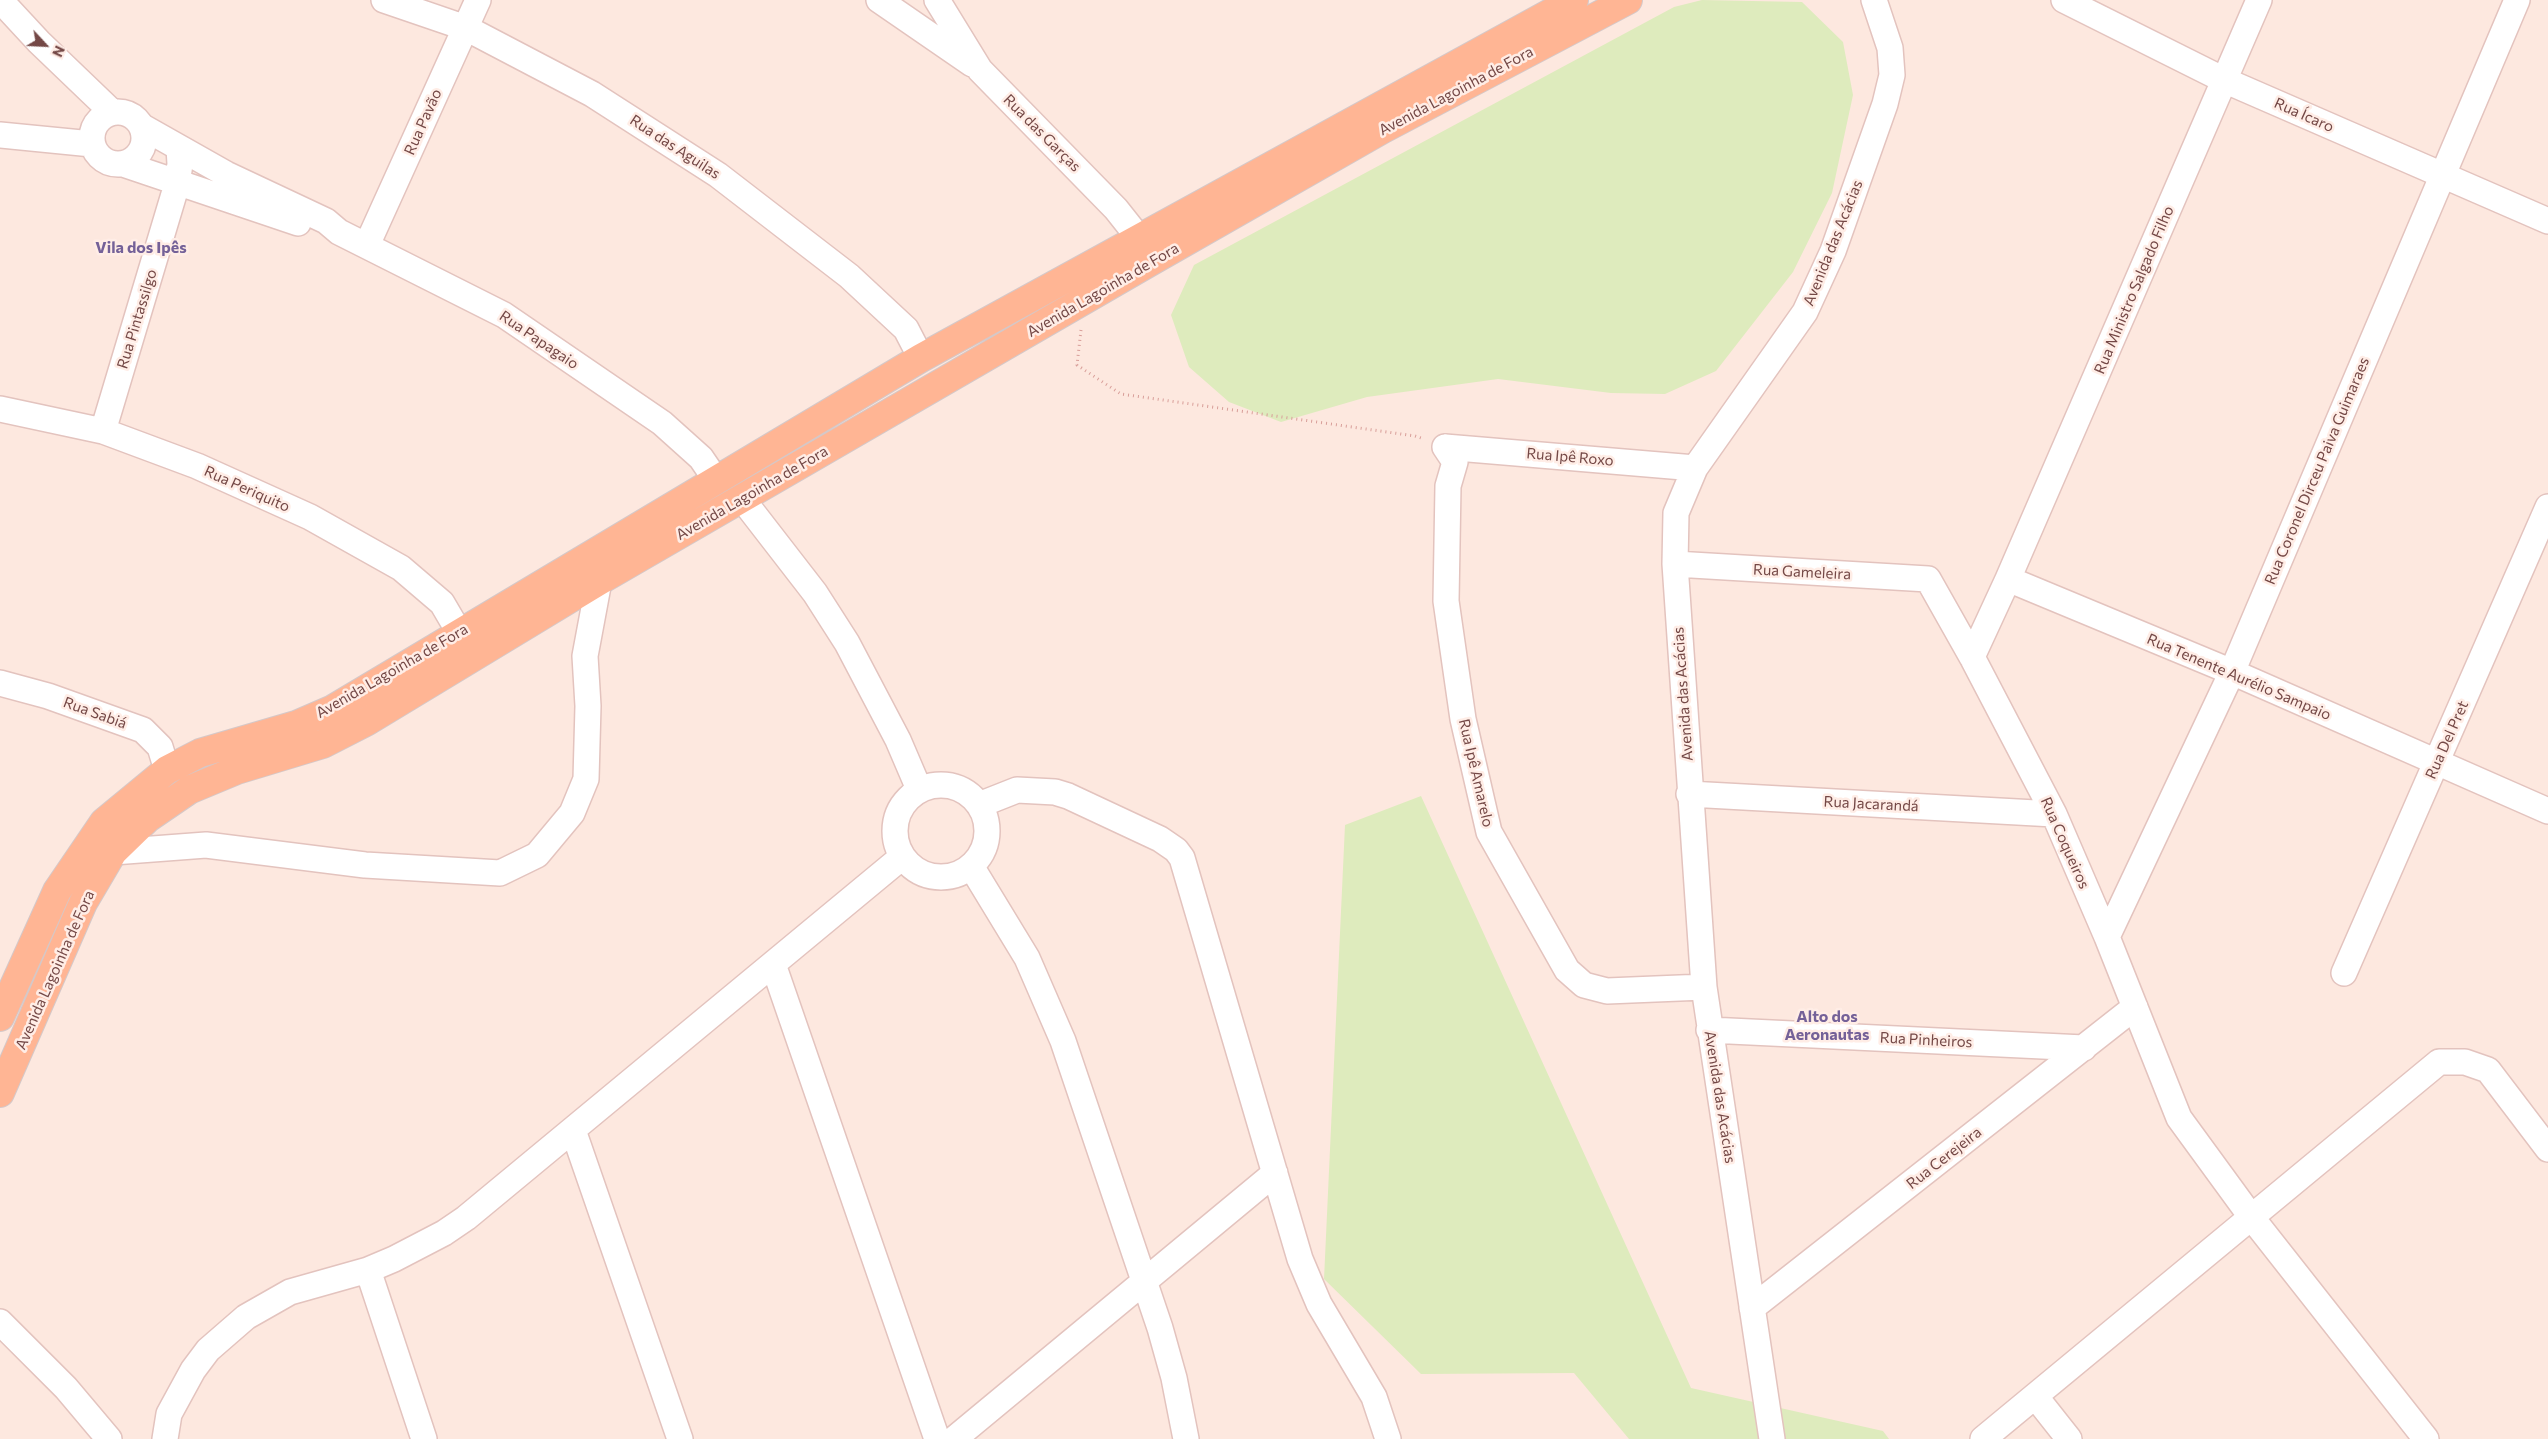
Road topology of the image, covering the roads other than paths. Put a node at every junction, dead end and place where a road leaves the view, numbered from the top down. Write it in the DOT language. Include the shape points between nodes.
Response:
graph roads {
  1 [pos="0,0"];
  2 [pos="384,0"];
  3 [pos="478,0"];
  4 [pos="879,0"];
  5 [pos="937,0"];
  6 [pos="1574,0"];
  7 [pos="1628,0"];
  8 [pos="1874,0"];
  9 [pos="2064,0"];
  10 [pos="2259,0"];
  11 [pos="2517,0"];
  12 [pos="466,28"];
  13 [pos="980,70"];
  14 [pos="2224,80"];
  15 [pos="112,112"];
  16 [pos="141,126"];
  17 [pos="0,135"];
  18 [pos="92,144"];
  19 [pos="179,148"];
  20 [pos="123,164"];
  21 [pos="2441,175"];
  22 [pos="177,184"];
  23 [pos="2548,221"];
  24 [pos="339,232"];
  25 [pos="1139,238"];
  26 [pos="367,245"];
  27 [pos="1150,262"];
  28 [pos="921,358"];
  29 [pos="0,409"];
  30 [pos="103,431"];
  31 [pos="1445,447"];
  32 [pos="1695,468"];
  33 [pos="716,480"];
  34 [pos="742,500"];
  35 [pos="2548,507"];
  36 [pos="1675,564"];
  37 [pos="1928,579"];
  38 [pos="2008,579"];
  39 [pos="599,581"];
  40 [pos="459,632"];
  41 [pos="1972,657"];
  42 [pos="2232,672"];
  43 [pos="0,683"];
  44 [pos="2437,763"];
  45 [pos="167,770"];
  46 [pos="920,790"];
  47 [pos="1689,794"];
  48 [pos="979,805"];
  49 [pos="2548,811"];
  50 [pos="2054,814"];
  51 [pos="113,852"];
  52 [pos="902,857"];
  53 [pos="971,866"];
  54 [pos="2108,937"];
  55 [pos="773,964"];
  56 [pos="2344,973"];
  57 [pos="8,977"];
  58 [pos="1704,987"];
  59 [pos="2135,1007"];
  60 [pos="0,1017"];
  61 [pos="1709,1030"];
  62 [pos="2084,1048"];
  63 [pos="0,1093"];
  64 [pos="573,1130"];
  65 [pos="2548,1149"];
  66 [pos="1275,1173"];
  67 [pos="2252,1218"];
  68 [pos="368,1270"];
  69 [pos="1144,1280"];
  70 [pos="1752,1308"];
  71 [pos="0,1322"];
  72 [pos="2035,1396"];
  73 [pos="109,1439"];
  74 [pos="165,1439"];
  75 [pos="424,1439"];
  76 [pos="680,1439"];
  77 [pos="937,1439"];
  78 [pos="954,1439"];
  79 [pos="1186,1439"];
  80 [pos="1388,1439"];
  81 [pos="1772,1439"];
  82 [pos="1983,1439"];
  83 [pos="2069,1439"];
  84 [pos="2426,1439"];
  1 -- 15 [label="street"];
  2 -- 12 [label="street, Rua das Aguilas"];
  3 -- 12 [label="street, Rua Pavão"];
  4 -- 13 [label="street"];
  5 -- 13 [label="street, Rua das Garças"];
  6 -- 25 [label="main road, Avenida Lagoinha de Fora"];
  7 -- 27 [label="main road, Avenida Lagoinha de Fora" via="1383,129"];
  8 -- 32 [label="street, Avenida das Acácias" via="1890,48 1892,75 1885,104 1833,251 1805,312"];
  9 -- 14 [label="street, Rua Ícaro"];
  10 -- 14 [label="street, Rua Ministro Salgado Filho"];
  11 -- 21 [label="street, Rua Coronel Dirceu Paiva Guimaraes"];
  12 -- 26 [label="street, Rua Pavão"];
  12 -- 28 [label="street, Rua das Aguilas" via="592,94 718,175 849,276 906,329"];
  13 -- 25 [label="street, Rua das Garças" via="1102,195"];
  14 -- 21 [label="street, Rua Ícaro"];
  14 -- 38 [label="street, Rua Ministro Salgado Filho"];
  15 -- 16 [label="street" via="129,114"];
  15 -- 18 [label="street" via="94,126"];
  16 -- 19 [label="street, Rua Papagaio"];
  16 -- 20 [label="street" via="143,144 139,153"];
  17 -- 18 [label="street"];
  18 -- 20 [label="street" via="104,160"];
  19 -- 22 [label="street, Rua Pintassilgo"];
  19 -- 24 [label="street, Rua Papagaio" via="326,221"];
  20 -- 22 [label="street, Rua Papagaio"];
  21 -- 23 [label="street, Rua Ícaro"];
  21 -- 42 [label="street, Rua Coronel Dirceu Paiva Guimaraes"];
  22 -- 24 [label="street, Rua Papagaio" via="324,232"];
  22 -- 30 [label="street, Rua Pintassilgo"];
  24 -- 26 [label="street, Rua Papagaio"];
  25 -- 27 [label="street, Rua das Garças"];
  25 -- 28 [label="main road, Avenida Lagoinha de Fora"];
  26 -- 33 [label="street, Rua Papagaio" via="504,316 662,423 701,458"];
  27 -- 34 [label="main road, Avenida Lagoinha de Fora"];
  28 -- 33 [label="main road, Avenida Lagoinha de Fora"];
  29 -- 30 [label="street, Rua Periquito"];
  30 -- 40 [label="street, Rua Periquito" via="197,466 318,522 401,568 442,603"];
  31 -- 32 [label="street, Rua Ipê Roxo"];
  31 -- 58 [label="street, Rua Ipê Amarelo" via="1455,462 1448,486 1446,602 1463,719 1490,832 1567,970 1584,985 1607,990"];
  32 -- 36 [label="street, Avenida das Acácias" via="1676,513"];
  33 -- 40 [label="main road, Avenida Lagoinha de Fora"];
  34 -- 39 [label="main road, Avenida Lagoinha de Fora"];
  34 -- 46 [label="street" via="815,593 847,643 898,740"];
  35 -- 44 [label="street, Rua Del Pret"];
  36 -- 37 [label="street, Rua Gameleira"];
  36 -- 47 [label="street, Avenida das Acácias"];
  37 -- 41 [label="street, Rua Coqueiros"];
  38 -- 41 [label="street"];
  38 -- 42 [label="street, Rua Tenente Aurélio Sampaio"];
  39 -- 51 [label="main road, Avenida Lagoinha de Fora" via="366,722 323,744 237,770 189,790 148,818"];
  39 -- 51 [label="street" via="585,656 588,706 586,779 572,813 537,855 500,873 365,865 206,845"];
  40 -- 45 [label="main road, Avenida Lagoinha de Fora" via="333,708 296,725 200,753"];
  41 -- 50 [label="street, Rua Coqueiros"];
  42 -- 44 [label="street, Rua Tenente Aurélio Sampaio"];
  42 -- 54 [label="street, Rua Coronel Dirceu Paiva Guimaraes"];
  43 -- 45 [label="street, Rua Sabiá" via="48,696 144,730 160,747"];
  44 -- 49 [label="street, Rua Tenente Aurélio Sampaio"];
  44 -- 56 [label="street, Rua Del Pret"];
  45 -- 57 [label="main road, Avenida Lagoinha de Fora" via="104,822 56,891"];
  46 -- 48 [label="street" via="941,784 952,786 963,790"];
  46 -- 52 [label="street" via="903,804 897,814 894,836"];
  47 -- 50 [label="street, Rua Jacarandá"];
  47 -- 58 [label="street, Avenida das Acácias"];
  48 -- 53 [label="street" via="987,825 987,837 984,848"];
  48 -- 66 [label="street" via="1017,790 1055,792 1160,839 1176,850 1187,868"];
  50 -- 54 [label="street, Rua Coqueiros"];
  51 -- 63 [label="main road, Avenida Lagoinha de Fora" via="83,903"];
  52 -- 53 [label="street" via="918,872 934,877 951,876"];
  52 -- 55 [label="street"];
  53 -- 69 [label="street" via="1016,937 1051,1010"];
  54 -- 59 [label="street, Rua Coqueiros"];
  55 -- 64 [label="street"];
  55 -- 77 [label="street"];
  57 -- 60 [label="main road, Avenida Lagoinha de Fora"];
  58 -- 61 [label="street, Avenida das Acácias"];
  59 -- 62 [label="street, Rua Cerejeira"];
  59 -- 67 [label="street, Rua Coqueiros" via="2179,1118"];
  61 -- 62 [label="street, Rua Pinheiros"];
  61 -- 70 [label="street, Avenida das Acácias"];
  62 -- 70 [label="street, Rua Cerejeira"];
  64 -- 68 [label="street" via="444,1233"];
  64 -- 76 [label="street"];
  65 -- 67 [label="street" via="2488,1070 2465,1062 2439,1062"];
  66 -- 69 [label="street"];
  66 -- 80 [label="street" via="1308,1282 1334,1333 1374,1396"];
  67 -- 72 [label="street"];
  67 -- 84 [label="street, Rua Coqueiros"];
  68 -- 74 [label="street" via="290,1292 253,1312 226,1332 208,1350 179,1391 169,1414"];
  68 -- 75 [label="street"];
  69 -- 78 [label="street"];
  69 -- 79 [label="street" via="1174,1378"];
  70 -- 81 [label="street, Avenida das Acácias"];
  71 -- 73 [label="street" via="66,1388"];
  72 -- 82 [label="street"];
  72 -- 83 [label="street"];
}
